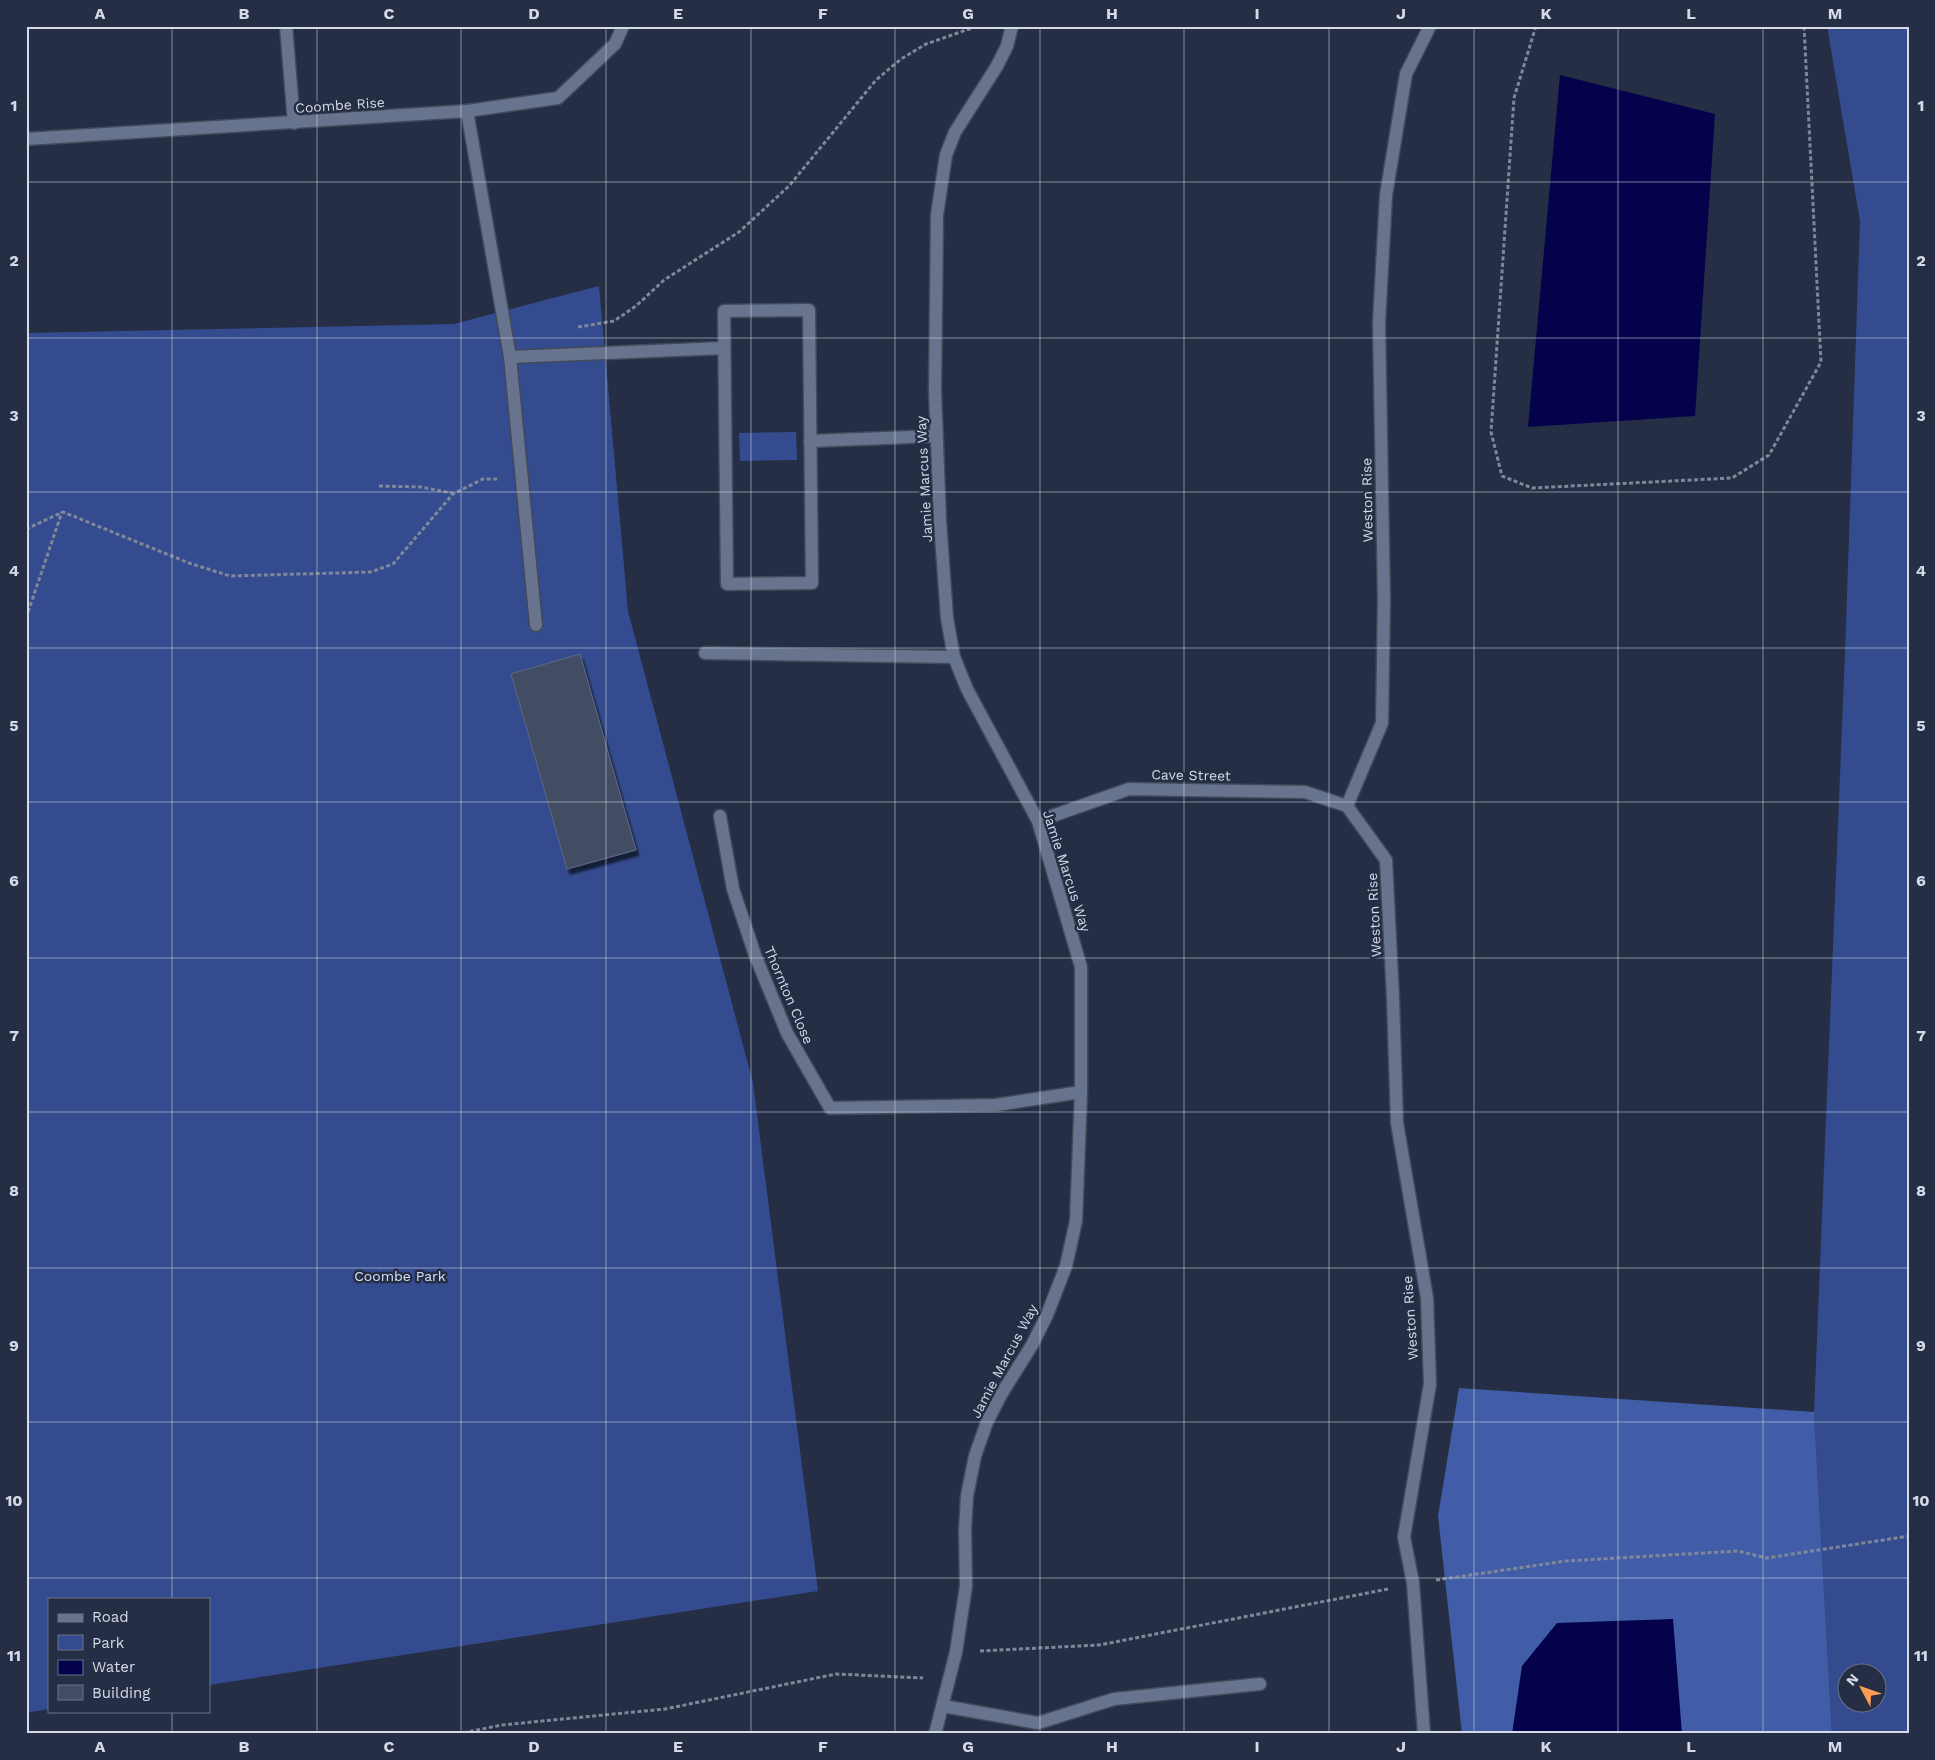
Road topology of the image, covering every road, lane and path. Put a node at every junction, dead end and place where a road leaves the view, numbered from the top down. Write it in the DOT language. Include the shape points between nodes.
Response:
graph roads {
  1 [pos="286,26"];
  2 [pos="623,26"];
  3 [pos="988,26"];
  4 [pos="1012,26"];
  5 [pos="1430,26"];
  6 [pos="1536,26"];
  7 [pos="1804,26"];
  8 [pos="467,111"];
  9 [pos="294,123"];
  10 [pos="26,139"];
  11 [pos="575,327"];
  12 [pos="724,348"];
  13 [pos="510,357"];
  14 [pos="936,436"];
  15 [pos="810,441"];
  16 [pos="523,480"];
  17 [pos="379,486"];
  18 [pos="453,494"];
  19 [pos="63,512"];
  20 [pos="26,529"];
  21 [pos="26,618"];
  22 [pos="536,625"];
  23 [pos="705,653"];
  24 [pos="954,657"];
  25 [pos="1347,806"];
  26 [pos="720,816"];
  27 [pos="1038,821"];
  28 [pos="1081,1092"];
  29 [pos="1909,1536"];
  30 [pos="1413,1583"];
  31 [pos="956,1652"];
  32 [pos="1260,1684"];
  33 [pos="943,1706"];
  34 [pos="457,1734"];
  35 [pos="935,1734"];
  36 [pos="1424,1734"];
  1 -- 9 [label="street"];
  2 -- 8 [label="street, Coombe Rise" via="615,44 558,98"];
  3 -- 11 [label="path" via="975,27 926,44 901,59 876,80 789,186 739,232 664,280 614,321"];
  4 -- 14 [label="street, Jamie Marcus Way" via="997,66 955,132 946,155 937,215"];
  5 -- 25 [label="street, Weston Rise" via="1406,74 1386,195 1379,323 1384,600 1382,723"];
  6 -- 7 [label="path" via="1514,98 1491,432 1502,476 1532,488 1732,478 1769,456 1821,362"];
  8 -- 9 [label="street, Coombe Rise"];
  8 -- 13 [label="street"];
  9 -- 10 [label="street, Coombe Rise"];
  12 -- 13 [label="street"];
  12 -- 15 [label="street" via="724,311 808,310"];
  12 -- 15 [label="street" via="727,584 812,583"];
  13 -- 16 [label="street"];
  14 -- 15 [label="street"];
  14 -- 24 [label="street, Jamie Marcus Way" via="947,618"];
  16 -- 18 [label="path" via="483,479"];
  16 -- 22 [label="street"];
  17 -- 18 [label="path" via="421,487"];
  18 -- 19 [label="path" via="394,564 371,572 230,576 189,563"];
  19 -- 20 [label="path"];
  19 -- 21 [label="path"];
  23 -- 24 [label="street"];
  24 -- 27 [label="street, Jamie Marcus Way" via="967,689"];
  25 -- 27 [label="street, Cave Street" via="1305,792 1129,790"];
  25 -- 30 [label="street, Weston Rise" via="1386,860 1397,1123 1427,1298 1430,1384 1404,1537"];
  26 -- 28 [label="street, Thornton Close" via="733,889 755,955 787,1033 830,1108 996,1105"];
  27 -- 28 [label="street, Jamie Marcus Way" via="1081,967"];
  28 -- 31 [label="street, Jamie Marcus Way" via="1076,1221 1066,1266 1047,1315 998,1400 975,1456 967,1496 966,1586"];
  29 -- 30 [label="path" via="1767,1558 1738,1551 1566,1560"];
  30 -- 31 [label="path" via="1099,1645"];
  30 -- 36 [label="street, Weston Rise"];
  31 -- 33 [label="street, Jamie Marcus Way"];
  31 -- 34 [label="path" via="932,1678 836,1674 665,1708 502,1725"];
  32 -- 33 [label="street" via="1114,1699 1038,1723"];
  33 -- 35 [label="street, Jamie Marcus Way"];
}
